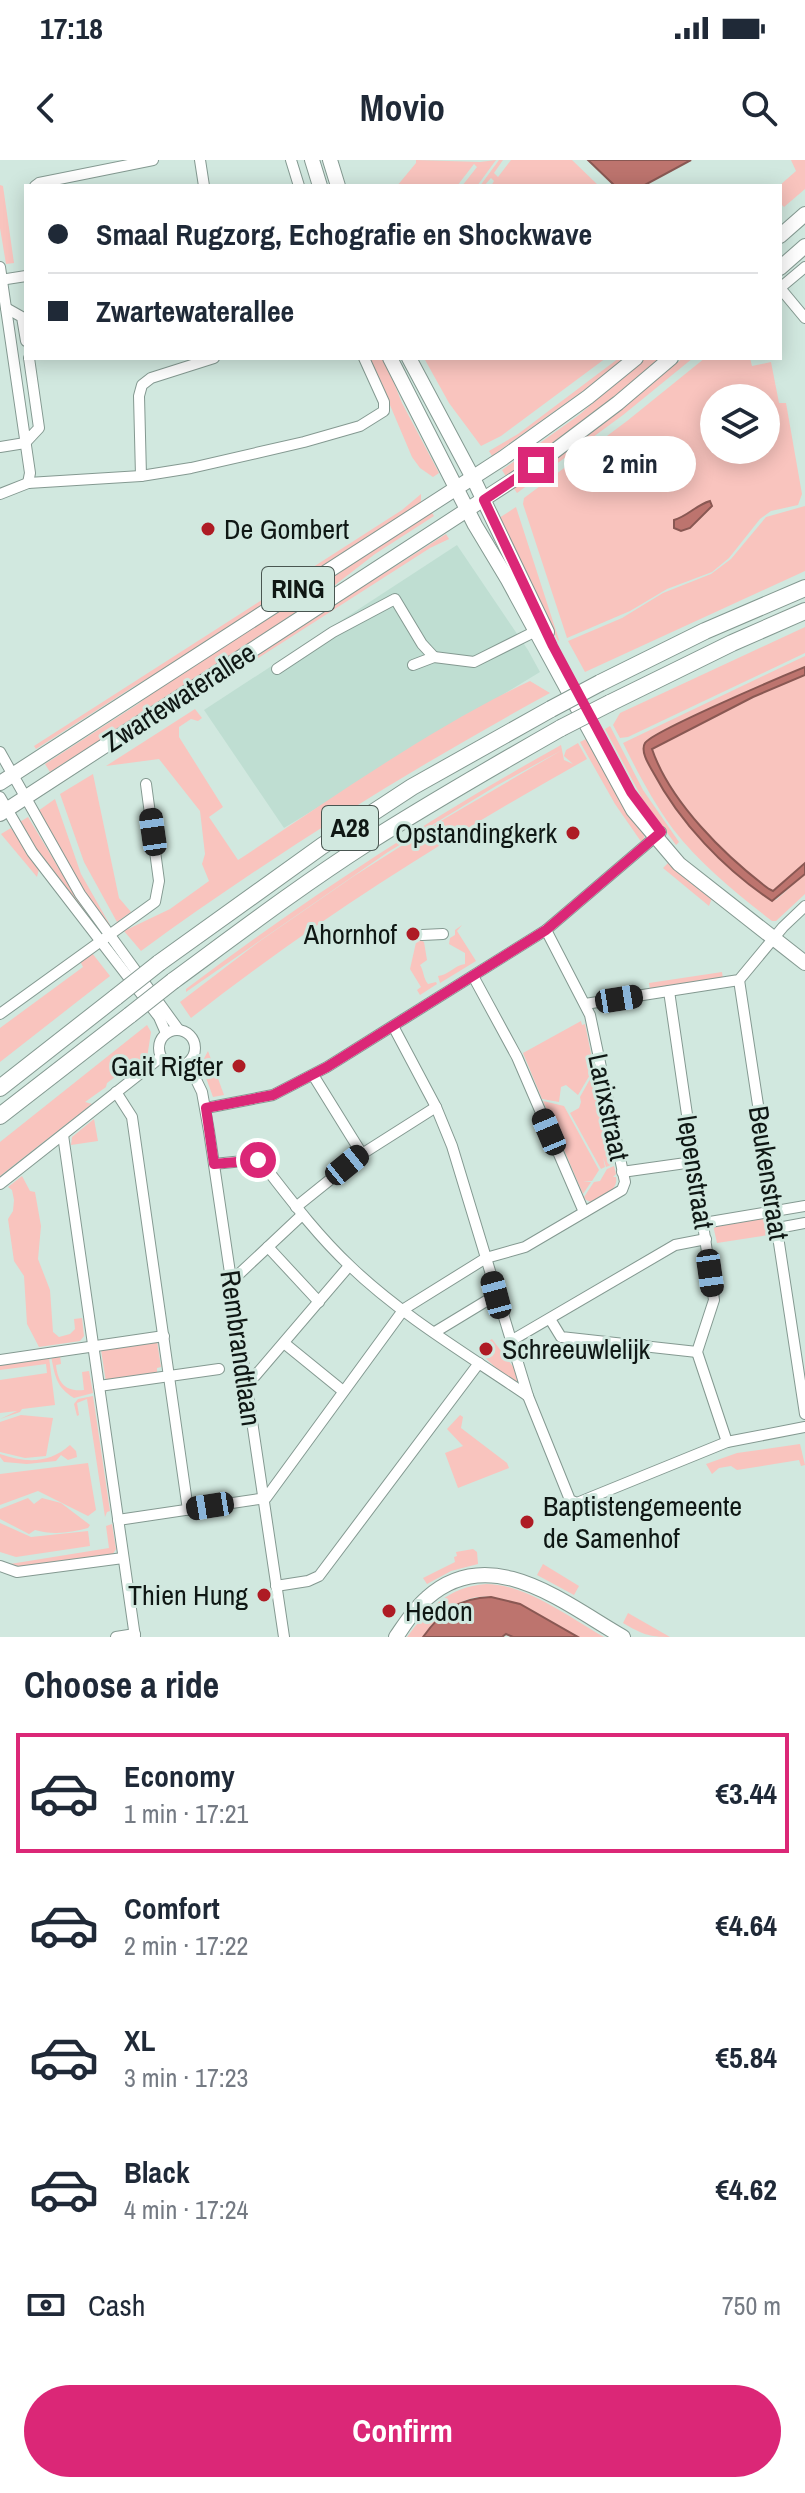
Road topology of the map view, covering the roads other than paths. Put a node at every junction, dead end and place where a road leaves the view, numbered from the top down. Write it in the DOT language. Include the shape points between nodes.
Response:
graph roads {
  1 [pos="153,160"];
  2 [pos="200,160"];
  3 [pos="291,160"];
  4 [pos="312,160"];
  5 [pos="330,160"];
  6 [pos="58,183"];
  7 [pos="38,184"];
  8 [pos="204,184"];
  9 [pos="298,184"];
  10 [pos="319,184"];
  11 [pos="337,184"];
  12 [pos="805,214"];
  13 [pos="782,234"];
  14 [pos="805,246"];
  15 [pos="782,266"];
  16 [pos="0,267"];
  17 [pos="805,267"];
  18 [pos="24,276"];
  19 [pos="1,280"];
  20 [pos="782,286"];
  21 [pos="782,290"];
  22 [pos="6,308"];
  23 [pos="805,318"];
  24 [pos="24,329"];
  25 [pos="29,360"];
  26 [pos="208,360"];
  27 [pos="365,360"];
  28 [pos="391,360"];
  29 [pos="410,360"];
  30 [pos="634,360"];
  31 [pos="669,360"];
  32 [pos="25,443"];
  33 [pos="0,447"];
  34 [pos="141,476"];
  35 [pos="473,478"];
  36 [pos="28,483"];
  37 [pos="457,489"];
  38 [pos="0,494"];
  39 [pos="484,500"];
  40 [pos="468,511"];
  41 [pos="805,588"];
  42 [pos="805,611"];
  43 [pos="536,631"];
  44 [pos="434,657"];
  45 [pos="413,665"];
  46 [pos="277,669"];
  47 [pos="0,752"];
  48 [pos="6,779"];
  49 [pos="146,784"];
  50 [pos="25,798"];
  51 [pos="2,807"];
  52 [pos="658,834"];
  53 [pos="805,906"];
  54 [pos="546,930"];
  55 [pos="443,934"];
  56 [pos="422,935"];
  57 [pos="105,938"];
  58 [pos="773,938"];
  59 [pos="805,963"];
  60 [pos="473,976"];
  61 [pos="739,980"];
  62 [pos="669,991"];
  63 [pos="585,1004"];
  64 [pos="0,1014"];
  65 [pos="393,1026"];
  66 [pos="178,1029"];
  67 [pos="166,1033"];
  68 [pos="84,1051"];
  69 [pos="45,1053"];
  70 [pos="161,1057"];
  71 [pos="188,1063"];
  72 [pos="313,1075"];
  73 [pos="0,1080"];
  74 [pos="0,1088"];
  75 [pos="116,1092"];
  76 [pos="436,1107"];
  77 [pos="206,1108"];
  78 [pos="0,1116"];
  79 [pos="0,1127"];
  80 [pos="63,1135"];
  81 [pos="362,1154"];
  82 [pos="693,1162"];
  83 [pos="214,1164"];
  84 [pos="622,1172"];
  85 [pos="0,1184"];
  86 [pos="805,1206"];
  87 [pos="299,1211"];
  88 [pos="584,1212"];
  89 [pos="776,1212"];
  90 [pos="704,1223"];
  91 [pos="805,1223"];
  92 [pos="778,1228"];
  93 [pos="706,1239"];
  94 [pos="268,1247"];
  95 [pos="486,1258"];
  96 [pos="349,1266"];
  97 [pos="231,1276"];
  98 [pos="496,1295"];
  99 [pos="319,1302"];
  100 [pos="404,1309"];
  101 [pos="550,1319"];
  102 [pos="435,1332"];
  103 [pos="164,1336"];
  104 [pos="509,1342"];
  105 [pos="284,1343"];
  106 [pos="93,1346"];
  107 [pos="697,1352"];
  108 [pos="0,1360"];
  109 [pos="479,1363"];
  110 [pos="219,1369"];
  111 [pos="170,1376"];
  112 [pos="246,1377"];
  113 [pos="99,1386"];
  114 [pos="343,1391"];
  115 [pos="528,1396"];
  116 [pos="805,1414"];
  117 [pos="805,1427"];
  118 [pos="727,1442"];
  119 [pos="263,1498"];
  120 [pos="188,1510"];
  121 [pos="118,1520"];
  122 [pos="123,1558"];
  123 [pos="0,1566"];
  124 [pos="276,1586"];
  125 [pos="135,1636"];
  126 [pos="116,1637"];
  127 [pos="284,1637"];
  128 [pos="396,1637"];
  129 [pos="623,1637"];
  1 -- 6 [label="street"];
  2 -- 8 [label="street"];
  3 -- 9 [label="street"];
  4 -- 10 [label="main road"];
  5 -- 11 [label="main road"];
  6 -- 7 [label="street"];
  12 -- 13 [label="main road"];
  14 -- 15 [label="main road"];
  16 -- 19 [label="street"];
  17 -- 20 [label="street"];
  18 -- 19 [label="street"];
  19 -- 22 [label="street"];
  21 -- 23 [label="street"];
  22 -- 24 [label="street" via="22,317"];
  22 -- 32 [label="street"];
  25 -- 32 [label="street" via="39,428"];
  26 -- 34 [label="street" via="142,385"];
  27 -- 34 [label="street" via="384,411 360,426"];
  28 -- 37 [label="main road"];
  29 -- 35 [label="main road"];
  30 -- 35 [label="main road, Zwartewaterallee / RING"];
  31 -- 39 [label="main road, Zwartewaterallee / RING" via="578,435"];
  32 -- 33 [label="street"];
  32 -- 36 [label="street"];
  34 -- 36 [label="street"];
  35 -- 37 [label="main road, Zwartewaterallee / RING"];
  35 -- 39 [label="main road"];
  36 -- 38 [label="street"];
  37 -- 40 [label="main road"];
  37 -- 48 [label="main road, Zwartewaterallee / RING"];
  39 -- 40 [label="main road, Zwartewaterallee / RING"];
  39 -- 52 [label="main road" via="553,646"];
  40 -- 43 [label="main road"];
  40 -- 50 [label="main road, Zwartewaterallee / RING"];
  41 -- 69 [label="highway, A28, bridge" via="600,683 412,787 280,875"];
  42 -- 68 [label="highway, A28, bridge" via="610,703 470,780 283,899"];
  43 -- 44 [label="street" via="474,662"];
  43 -- 52 [label="main road" via="624,796"];
  44 -- 45 [label="street"];
  44 -- 46 [label="street" via="395,599"];
  47 -- 48 [label="street"];
  48 -- 50 [label="street"];
  49 -- 57 [label="street" via="159,891 155,902"];
  50 -- 51 [label="main road, Zwartewaterallee / RING"];
  50 -- 57 [label="street"];
  51 -- 57 [label="street" via="32,852"];
  52 -- 54 [label="street"];
  52 -- 58 [label="main road"];
  53 -- 58 [label="street"];
  54 -- 60 [label="street"];
  54 -- 63 [label="street, Larixstraat"];
  55 -- 56 [label="street"];
  57 -- 64 [label="street"];
  57 -- 66 [label="street"];
  57 -- 67 [label="street"];
  58 -- 59 [label="main road"];
  58 -- 61 [label="street"];
  60 -- 65 [label="street"];
  60 -- 88 [label="street" via="517,1057"];
  61 -- 62 [label="street"];
  61 -- 89 [label="street, Beukenstraat"];
  62 -- 63 [label="street"];
  62 -- 82 [label="street, Iepenstraat"];
  63 -- 84 [label="street, Larixstraat"];
  65 -- 72 [label="street"];
  65 -- 76 [label="street"];
  66 -- 67 [label="street"];
  66 -- 71 [label="street" via="194,1041 195,1053"];
  67 -- 70 [label="street" via="159,1043"];
  68 -- 78 [label="highway, A28"];
  68 -- 79 [label="highway, A28"];
  69 -- 73 [label="highway, A28"];
  69 -- 74 [label="highway, A28"];
  70 -- 71 [label="street" via="175,1066"];
  70 -- 75 [label="street"];
  71 -- 77 [label="street, Rembrandtlaan"];
  72 -- 77 [label="street" via="270,1096"];
  72 -- 81 [label="street"];
  75 -- 80 [label="street"];
  75 -- 103 [label="street" via="132,1117"];
  76 -- 81 [label="street"];
  76 -- 95 [label="street"];
  77 -- 83 [label="street, Rembrandtlaan"];
  80 -- 85 [label="street"];
  80 -- 106 [label="street"];
  81 -- 87 [label="street"];
  82 -- 84 [label="street"];
  82 -- 90 [label="street, Iepenstraat"];
  83 -- 87 [label="street" via="258,1160"];
  83 -- 97 [label="street, Rembrandtlaan"];
  84 -- 88 [label="street, Larixstraat" via="622,1190"];
  86 -- 89 [label="street"];
  87 -- 94 [label="street"];
  87 -- 96 [label="street"];
  88 -- 95 [label="street, Larixstraat" via="525,1247"];
  89 -- 90 [label="street"];
  89 -- 92 [label="street, Beukenstraat"];
  90 -- 93 [label="street, Iepenstraat"];
  91 -- 92 [label="street"];
  92 -- 116 [label="street, Beukenstraat"];
  93 -- 101 [label="street" via="675,1245"];
  93 -- 107 [label="street, Iepenstraat" via="714,1300"];
  94 -- 97 [label="street"];
  94 -- 99 [label="street"];
  95 -- 98 [label="street"];
  95 -- 100 [label="street, Larixstraat"];
  96 -- 99 [label="street"];
  96 -- 100 [label="street"];
  97 -- 112 [label="street, Rembrandtlaan"];
  98 -- 102 [label="street"];
  98 -- 104 [label="street"];
  99 -- 105 [label="street"];
  100 -- 102 [label="street"];
  100 -- 114 [label="street"];
  101 -- 104 [label="street"];
  101 -- 107 [label="street" via="561,1337"];
  102 -- 109 [label="street"];
  103 -- 106 [label="street"];
  103 -- 111 [label="street"];
  104 -- 115 [label="street"];
  105 -- 112 [label="street" via="255,1376"];
  105 -- 114 [label="street"];
  106 -- 108 [label="street"];
  106 -- 113 [label="street"];
  107 -- 118 [label="street"];
  109 -- 115 [label="street"];
  109 -- 124 [label="street" via="319,1576"];
  110 -- 111 [label="street"];
  111 -- 113 [label="street"];
  111 -- 120 [label="street"];
  112 -- 119 [label="street, Rembrandtlaan"];
  113 -- 121 [label="street"];
  114 -- 119 [label="street"];
  115 -- 118 [label="street" via="570,1500 577,1503"];
  117 -- 118 [label="street"];
  119 -- 120 [label="street"];
  119 -- 124 [label="street, Rembrandtlaan"];
  120 -- 121 [label="street"];
  121 -- 122 [label="street"];
  122 -- 123 [label="street" via="17,1572"];
  122 -- 125 [label="street"];
  124 -- 127 [label="street, Rembrandtlaan"];
  125 -- 126 [label="street"];
  128 -- 129 [label="main road" via="435,1591 489,1574 528,1583"];
}
